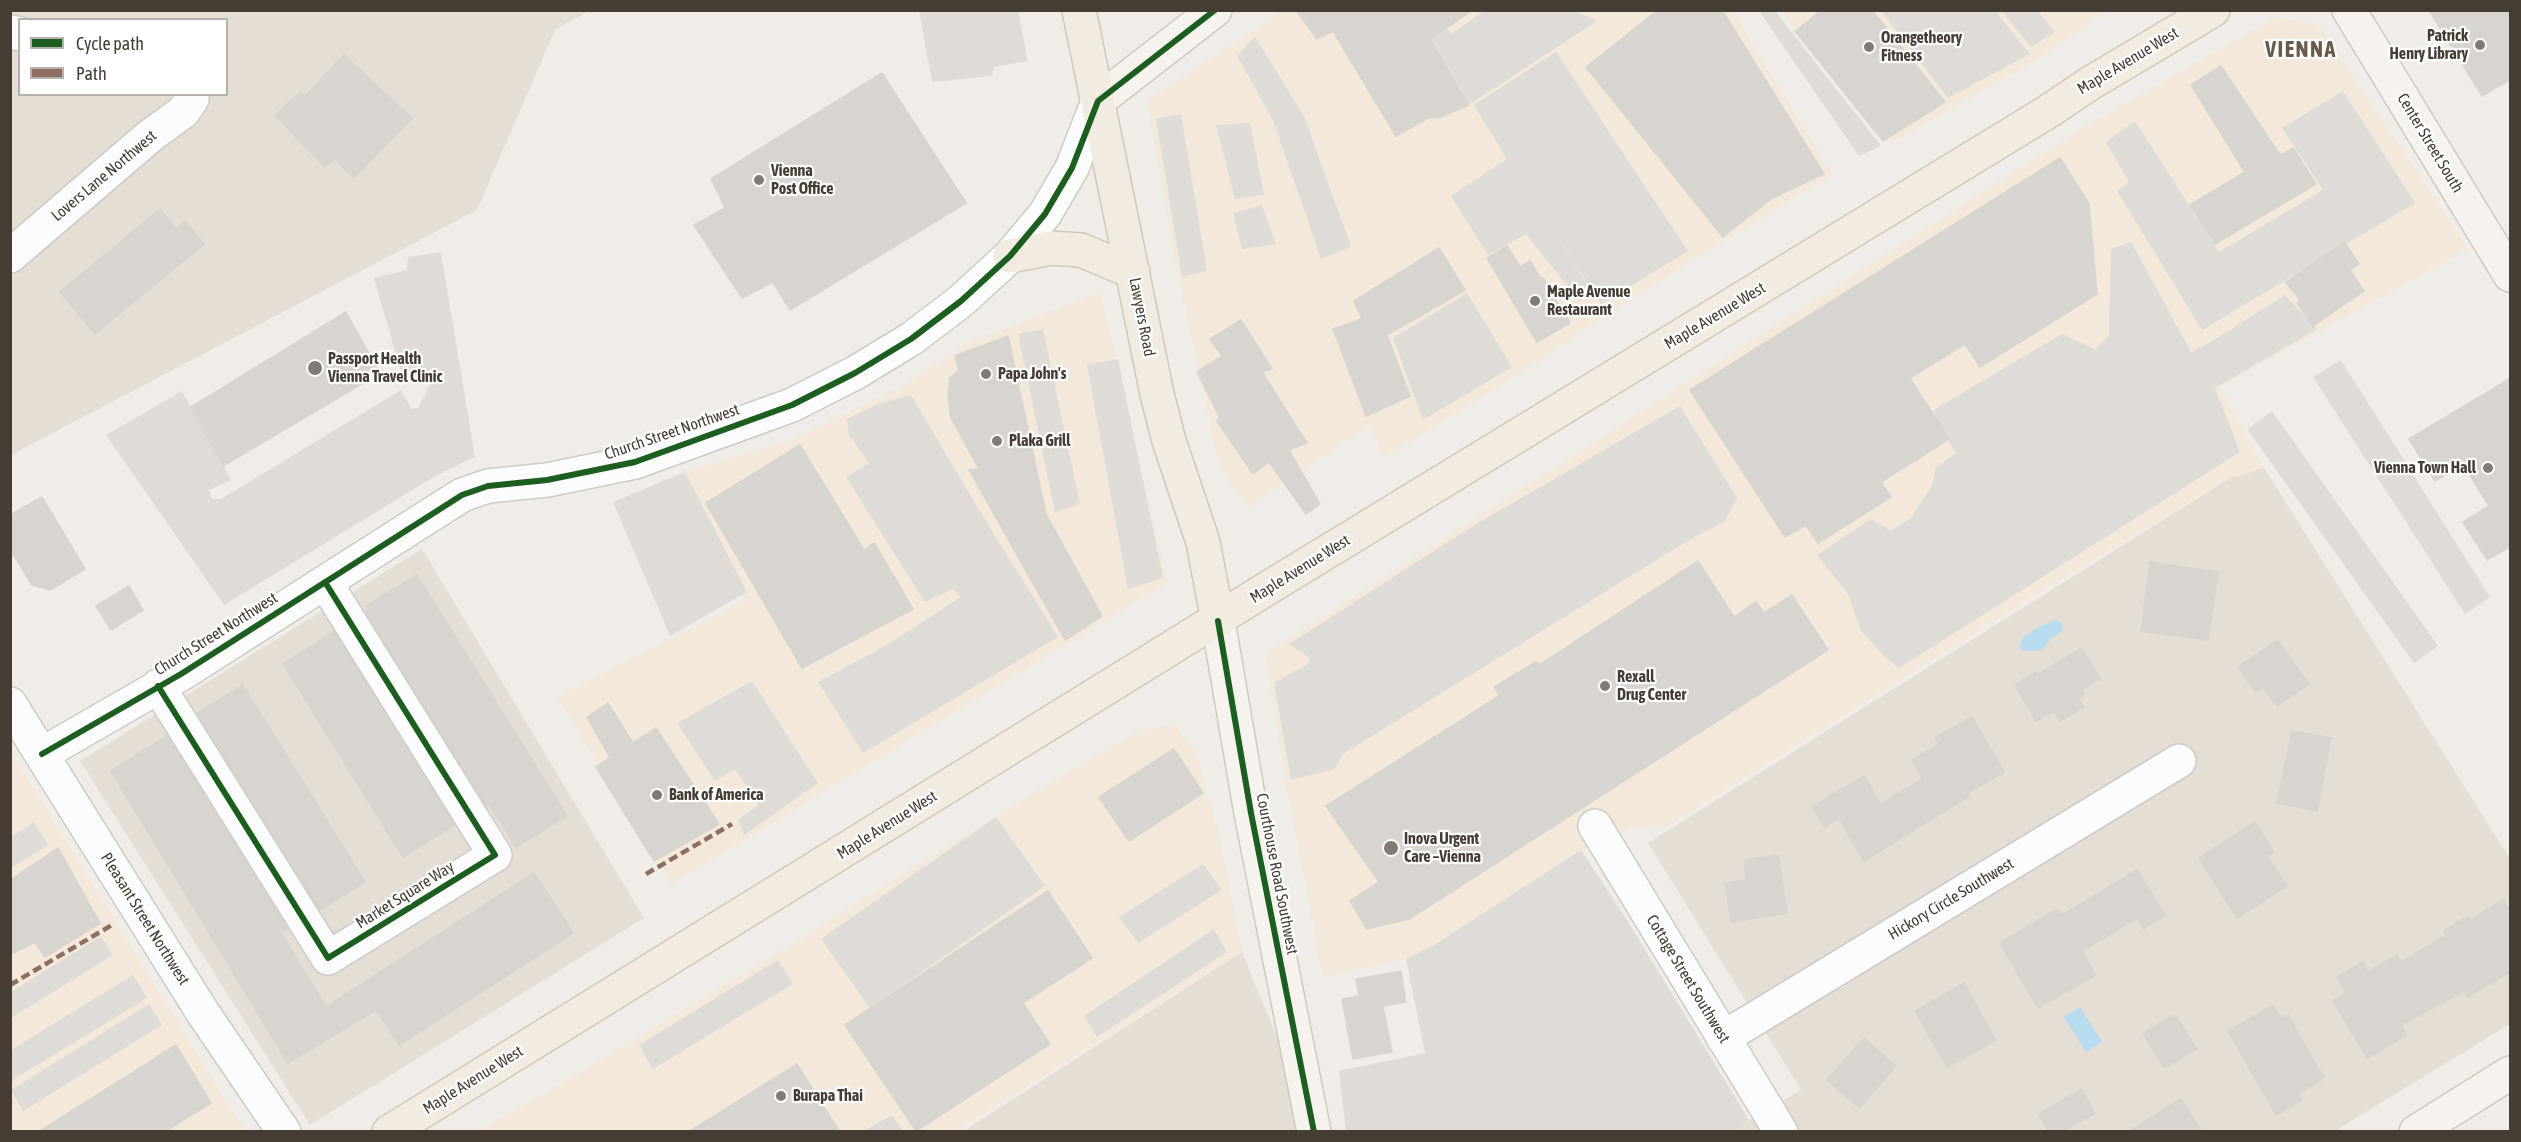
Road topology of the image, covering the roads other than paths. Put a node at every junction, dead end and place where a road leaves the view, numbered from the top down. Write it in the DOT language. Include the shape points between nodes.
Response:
graph roads {
  1 [pos="1079,10"];
  2 [pos="1215,10"];
  3 [pos="2212,10"];
  4 [pos="2349,10"];
  5 [pos="191,96"];
  6 [pos="1098,101"];
  7 [pos="10,255"];
  8 [pos="1010,256"];
  9 [pos="1133,272"];
  10 [pos="2511,275"];
  11 [pos="325,582"];
  12 [pos="1218,621"];
  13 [pos="158,686"];
  14 [pos="10,704"];
  15 [pos="42,754"];
  16 [pos="2179,761"];
  17 [pos="1595,826"];
  18 [pos="1723,1038"];
  19 [pos="2511,1074"];
  20 [pos="284,1131"];
  21 [pos="389,1131"];
  22 [pos="1314,1131"];
  23 [pos="1781,1131"];
  24 [pos="2416,1131"];
  1 -- 6 [label="main road, Lawyers Road"];
  2 -- 6 [label="street"];
  3 -- 12 [label="main road, Maple Avenue West"];
  4 -- 10 [label="street, Center Street South"];
  5 -- 7 [label="street, Lovers Lane Northwest" via="183,112"];
  6 -- 8 [label="street, Church Street Northwest" via="1072,168 1045,214"];
  6 -- 9 [label="main road, Lawyers Road"];
  8 -- 9 [label="main road" via="1051,248 1082,250"];
  8 -- 11 [label="street, Church Street Northwest" via="961,301 910,339 792,405 635,462 565,477 488,486 462,495"];
  9 -- 12 [label="main road, Lawyers Road" via="1157,394 1203,542"];
  11 -- 13 [label="street, Church Street Northwest"];
  11 -- 13 [label="street, Market Square Way" via="495,855 328,958"];
  12 -- 21 [label="main road, Maple Avenue West"];
  12 -- 22 [label="street, Courthouse Road Southwest" via="1251,813"];
  13 -- 15 [label="street, Church Street Northwest"];
  14 -- 15 [label="street, Pleasant Street Northwest"];
  15 -- 20 [label="street, Pleasant Street Northwest" via="203,1013"];
  16 -- 18 [label="street, Hickory Circle Southwest"];
  17 -- 18 [label="street, Cottage Street Southwest"];
  18 -- 23 [label="street, Cottage Street Southwest"];
  19 -- 24 [label="street"];
}
